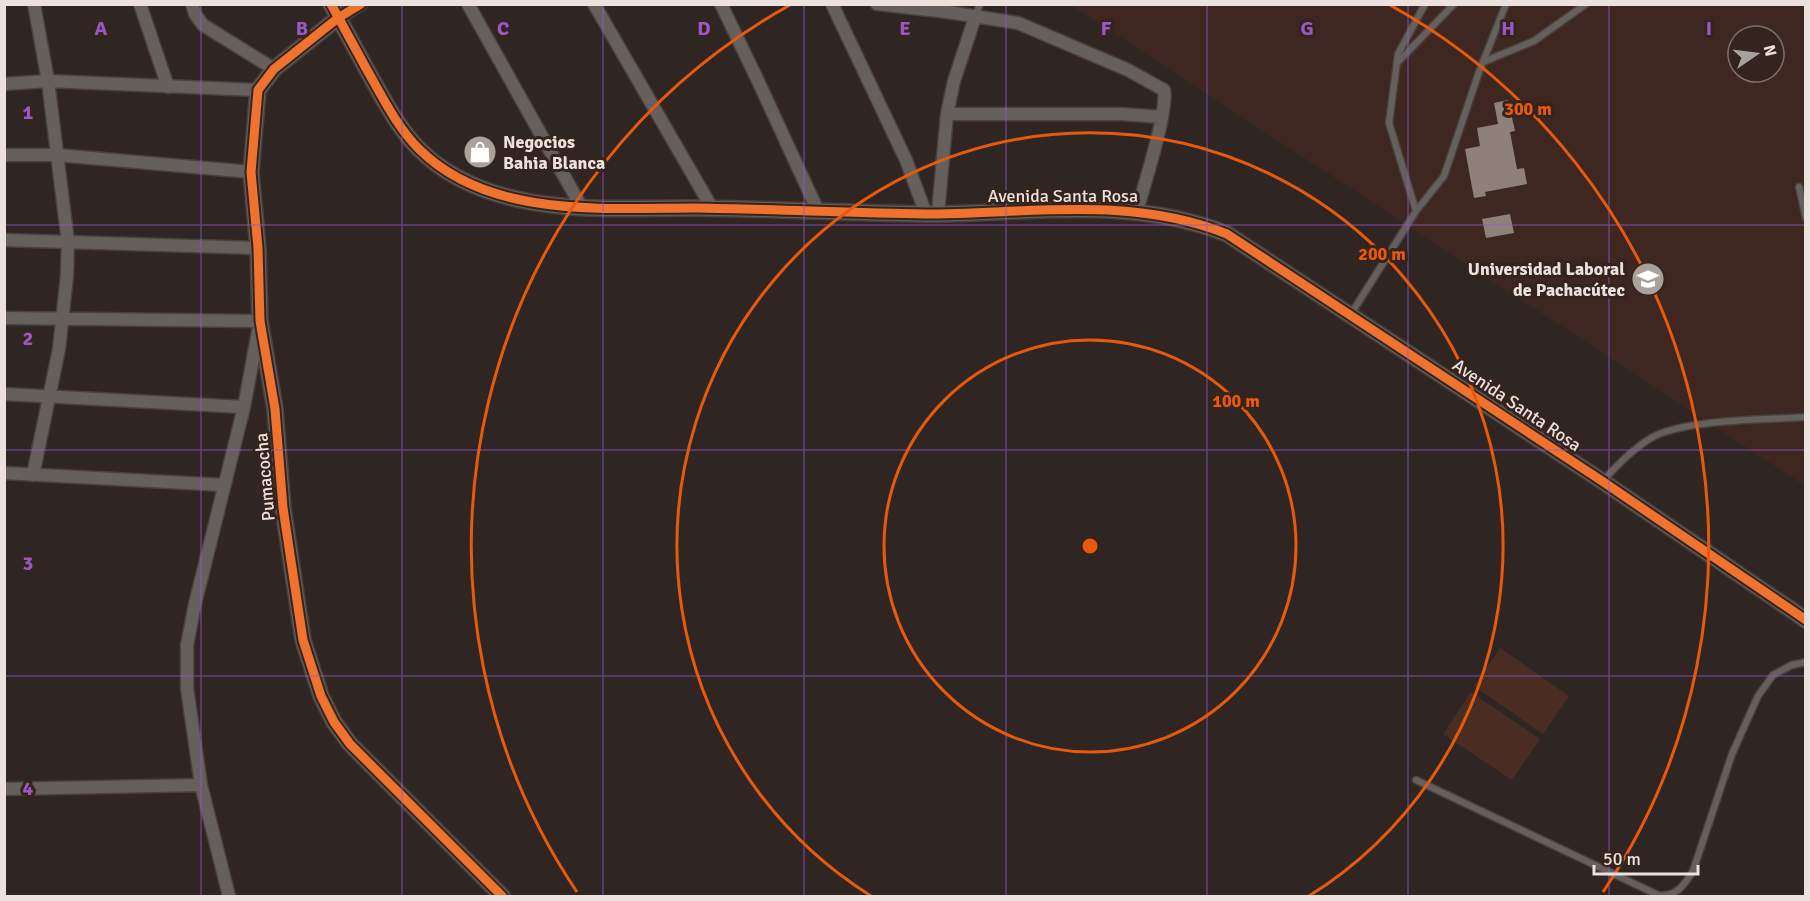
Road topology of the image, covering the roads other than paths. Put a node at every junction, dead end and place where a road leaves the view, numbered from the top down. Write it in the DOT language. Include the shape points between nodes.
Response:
graph roads {
  1 [pos="34,4"];
  2 [pos="140,4"];
  3 [pos="192,4"];
  4 [pos="361,4"];
  5 [pos="468,4"];
  6 [pos="594,4"];
  7 [pos="721,4"];
  8 [pos="832,4"];
  9 [pos="877,4"];
  10 [pos="980,4"];
  11 [pos="1425,4"];
  12 [pos="1454,4"];
  13 [pos="1506,4"];
  14 [pos="1586,4"];
  15 [pos="945,8"];
  16 [pos="335,11"];
  17 [pos="975,17"];
  18 [pos="1483,62"];
  19 [pos="1397,63"];
  20 [pos="274,69"];
  21 [pos="48,81"];
  22 [pos="4,84"];
  23 [pos="168,87"];
  24 [pos="258,90"];
  25 [pos="947,114"];
  26 [pos="1162,117"];
  27 [pos="4,155"];
  28 [pos="57,155"];
  29 [pos="251,172"];
  30 [pos="1799,187"];
  31 [pos="582,208"];
  32 [pos="712,208"];
  33 [pos="818,211"];
  34 [pos="1137,211"];
  35 [pos="1416,211"];
  36 [pos="932,214"];
  37 [pos="1806,218"];
  38 [pos="4,240"];
  39 [pos="68,242"];
  40 [pos="258,248"];
  41 [pos="1351,314"];
  42 [pos="4,318"];
  43 [pos="63,319"];
  44 [pos="260,321"];
  45 [pos="4,394"];
  46 [pos="49,396"];
  47 [pos="244,407"];
  48 [pos="1806,417"];
  49 [pos="4,472"];
  50 [pos="33,475"];
  51 [pos="1602,481"];
  52 [pos="224,484"];
  53 [pos="1806,620"];
  54 [pos="1806,663"];
  55 [pos="1416,780"];
  56 [pos="201,784"];
  57 [pos="4,789"];
  58 [pos="229,897"];
  59 [pos="502,897"];
  1 -- 21 [label="street"];
  2 -- 23 [label="street"];
  3 -- 20 [label="street" via="203,25"];
  4 -- 16 [label="street"];
  5 -- 31 [label="street"];
  6 -- 32 [label="street"];
  7 -- 33 [label="street"];
  8 -- 36 [label="street"];
  9 -- 15 [label="street"];
  10 -- 17 [label="lane"];
  11 -- 19 [label="lane"];
  12 -- 19 [label="lane"];
  13 -- 18 [label="lane"];
  14 -- 18 [label="lane" via="1534,41"];
  15 -- 17 [label="street"];
  16 -- 20 [label="street"];
  16 -- 31 [label="street, Avenida Santa Rosa" via="386,104 420,150 456,177 486,190 526,201"];
  17 -- 25 [label="street"];
  17 -- 26 [label="street" via="1018,23 1128,70 1164,90"];
  18 -- 35 [label="lane" via="1444,176"];
  19 -- 35 [label="lane" via="1389,123"];
  20 -- 24 [label="street"];
  21 -- 22 [label="street"];
  21 -- 23 [label="street"];
  21 -- 28 [label="street"];
  23 -- 24 [label="street"];
  24 -- 29 [label="street, Pumacocha"];
  25 -- 26 [label="street"];
  25 -- 36 [label="street"];
  26 -- 34 [label="street"];
  27 -- 28 [label="street"];
  28 -- 29 [label="street"];
  28 -- 39 [label="street"];
  29 -- 40 [label="street, Pumacocha"];
  30 -- 37 [label="lane"];
  31 -- 32 [label="street, Avenida Santa Rosa"];
  32 -- 33 [label="street, Avenida Santa Rosa"];
  33 -- 36 [label="street, Avenida Santa Rosa"];
  34 -- 36 [label="street, Avenida Santa Rosa" via="1102,208"];
  34 -- 41 [label="street, Avenida Santa Rosa" via="1176,217 1227,234"];
  35 -- 41 [label="lane"];
  38 -- 39 [label="street"];
  39 -- 40 [label="street"];
  39 -- 43 [label="street"];
  40 -- 44 [label="street, Pumacocha"];
  41 -- 51 [label="street, Avenida Santa Rosa"];
  42 -- 43 [label="street"];
  43 -- 44 [label="street"];
  43 -- 46 [label="street"];
  44 -- 47 [label="street"];
  44 -- 59 [label="street, Pumacocha" via="303,640 321,696 350,744"];
  45 -- 46 [label="street"];
  46 -- 47 [label="street"];
  46 -- 50 [label="street"];
  47 -- 52 [label="street"];
  48 -- 51 [label="lane" via="1671,430 1637,448"];
  49 -- 50 [label="street"];
  50 -- 52 [label="street"];
  51 -- 53 [label="street, Avenida Santa Rosa"];
  52 -- 56 [label="street" via="187,645 187,688"];
  54 -- 55 [label="lane" via="1773,675 1758,696 1732,754 1693,871 1683,887 1665,896"];
  56 -- 57 [label="street"];
  56 -- 58 [label="street"];
}
